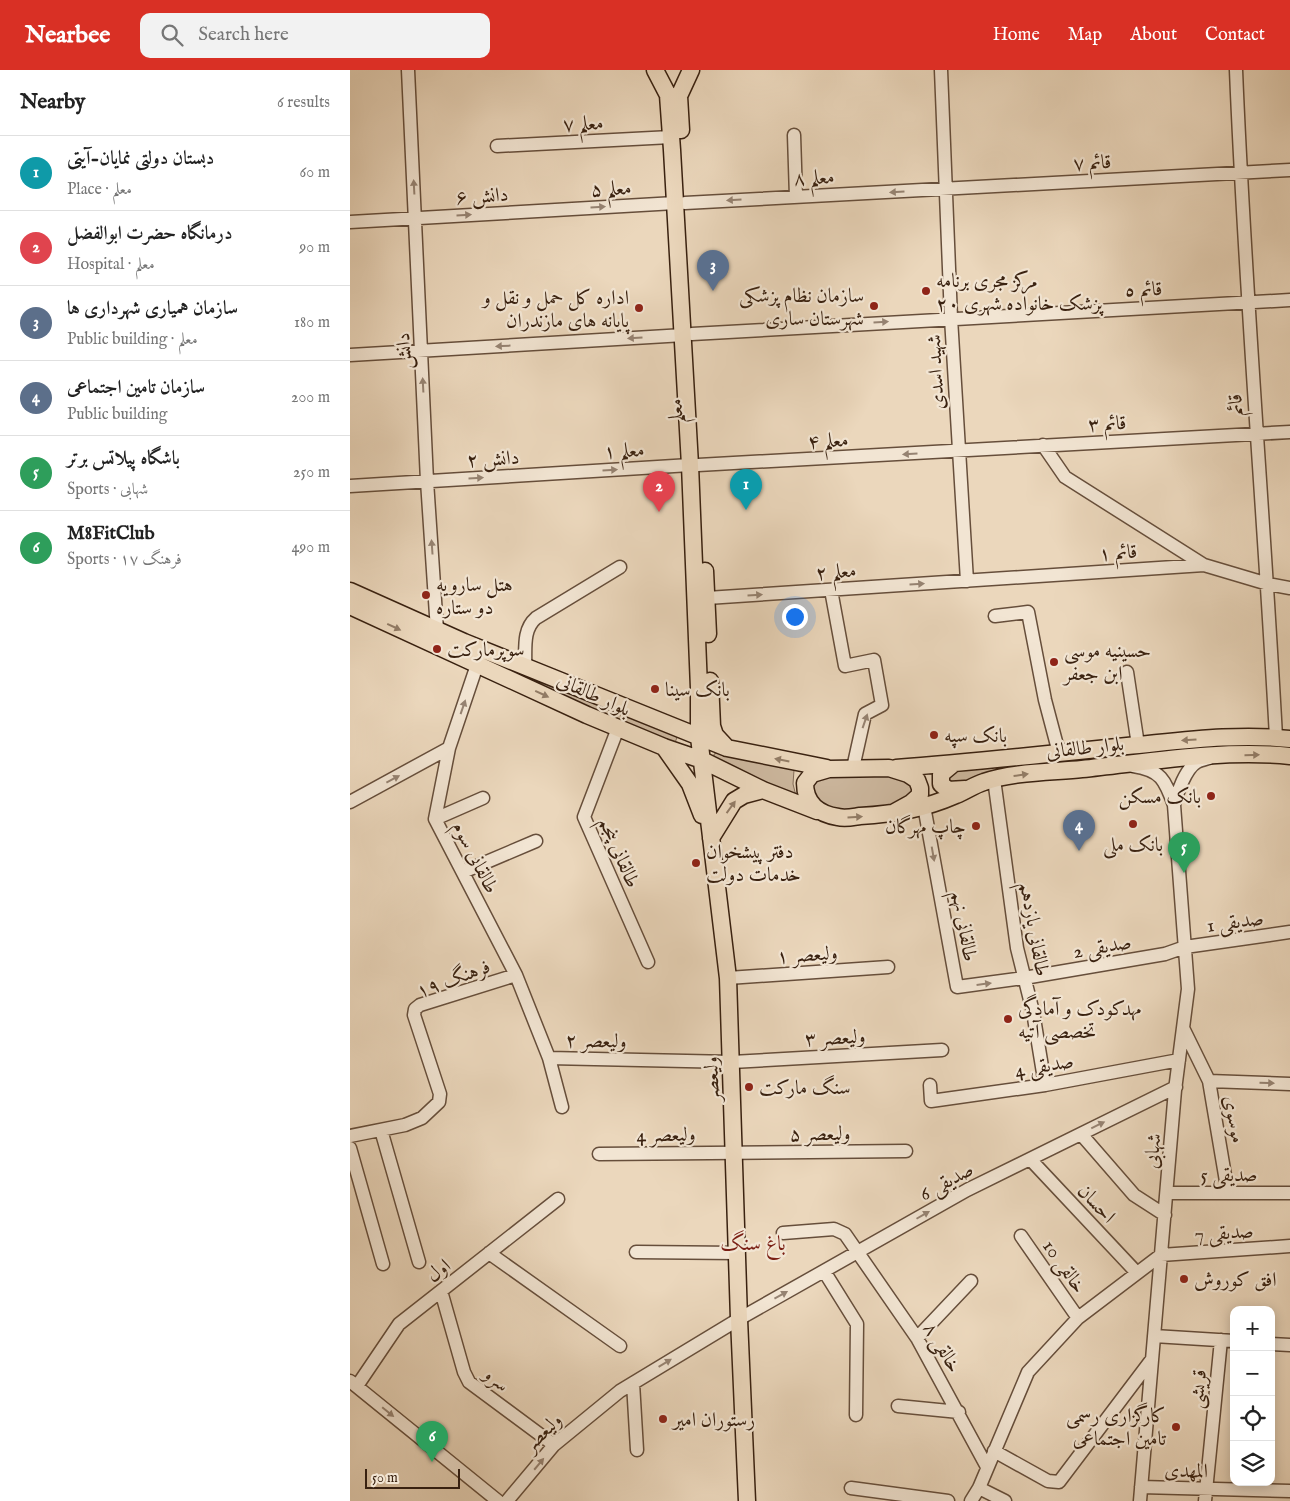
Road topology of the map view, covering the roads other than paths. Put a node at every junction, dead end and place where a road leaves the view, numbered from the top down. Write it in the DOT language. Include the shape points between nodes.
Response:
graph roads {
  1 [pos="408,70"];
  2 [pos="655,70"];
  3 [pos="691,70"];
  4 [pos="942,70"];
  5 [pos="1236,70"];
  6 [pos="794,135"];
  7 [pos="671,137"];
  8 [pos="497,146"];
  9 [pos="1290,170"];
  10 [pos="1240,172"];
  11 [pos="945,189"];
  12 [pos="796,197"];
  13 [pos="680,203"];
  14 [pos="550,210"];
  15 [pos="416,218"];
  16 [pos="350,222"];
  17 [pos="1290,300"];
  18 [pos="1247,302"];
  19 [pos="951,318"];
  20 [pos="688,335"];
  21 [pos="421,351"];
  22 [pos="350,355"];
  23 [pos="1290,432"];
  24 [pos="1256,434"];
  25 [pos="1043,445"];
  26 [pos="959,452"];
  27 [pos="694,465"];
  28 [pos="561,473"];
  29 [pos="427,481"];
  30 [pos="350,486"];
  31 [pos="1204,565"];
  32 [pos="620,567"];
  33 [pos="968,581"];
  34 [pos="1268,584"];
  35 [pos="1290,588"];
  36 [pos="831,590"];
  37 [pos="350,591"];
  38 [pos="707,598"];
  39 [pos="350,606"];
  40 [pos="995,616"];
  41 [pos="437,630"];
  42 [pos="477,665"];
  43 [pos="525,667"];
  44 [pos="1127,672"];
  45 [pos="699,688"];
  46 [pos="667,725"];
  47 [pos="618,728"];
  48 [pos="699,737"];
  49 [pos="1283,738"];
  50 [pos="1138,745"];
  51 [pos="664,747"];
  52 [pos="449,748"];
  53 [pos="727,748"];
  54 [pos="1059,753"];
  55 [pos="1215,756"];
  56 [pos="1290,756"];
  57 [pos="702,760"];
  58 [pos="953,764"];
  59 [pos="1121,764"];
  60 [pos="853,768"];
  61 [pos="889,768"];
  62 [pos="830,769"];
  63 [pos="994,779"];
  64 [pos="970,788"];
  65 [pos="763,790"];
  66 [pos="483,798"];
  67 [pos="350,802"];
  68 [pos="1174,805"];
  69 [pos="924,806"];
  70 [pos="823,813"];
  71 [pos="891,814"];
  72 [pos="435,819"];
  73 [pos="711,838"];
  74 [pos="536,841"];
  75 [pos="463,872"];
  76 [pos="1290,932"];
  77 [pos="1185,947"];
  78 [pos="648,962"];
  79 [pos="888,967"];
  80 [pos="516,975"];
  81 [pos="728,978"];
  82 [pos="1024,978"];
  83 [pos="1183,1028"];
  84 [pos="942,1050"];
  85 [pos="549,1058"];
  86 [pos="1179,1060"];
  87 [pos="732,1062"];
  88 [pos="1209,1082"];
  89 [pos="1290,1084"];
  90 [pos="1045,1085"];
  91 [pos="930,1086"];
  92 [pos="1176,1087"];
  93 [pos="562,1107"];
  94 [pos="382,1130"];
  95 [pos="1081,1134"];
  96 [pos="350,1136"];
  97 [pos="350,1148"];
  98 [pos="734,1152"];
  99 [pos="906,1152"];
  100 [pos="599,1154"];
  101 [pos="1030,1159"];
  102 [pos="1167,1193"];
  103 [pos="1290,1193"];
  104 [pos="1228,1194"];
  105 [pos="558,1199"];
  106 [pos="1165,1215"];
  107 [pos="783,1233"];
  108 [pos="1021,1236"];
  109 [pos="1290,1246"];
  110 [pos="636,1252"];
  111 [pos="736,1252"];
  112 [pos="857,1252"];
  113 [pos="489,1253"];
  114 [pos="1161,1255"];
  115 [pos="419,1262"];
  116 [pos="383,1264"];
  117 [pos="824,1271"];
  118 [pos="1137,1273"];
  119 [pos="971,1281"];
  120 [pos="441,1291"];
  121 [pos="1078,1318"];
  122 [pos="739,1319"];
  123 [pos="1154,1336"];
  124 [pos="917,1338"];
  125 [pos="1227,1341"];
  126 [pos="1275,1344"];
  127 [pos="1290,1345"];
  128 [pos="620,1346"];
  129 [pos="1152,1359"];
  130 [pos="633,1383"];
  131 [pos="353,1384"];
  132 [pos="898,1406"];
  133 [pos="959,1412"];
  134 [pos="856,1415"];
  135 [pos="554,1445"];
  136 [pos="637,1450"];
  137 [pos="994,1450"];
  138 [pos="988,1467"];
  139 [pos="1141,1487"];
  140 [pos="852,1488"];
  141 [pos="979,1488"];
  142 [pos="1290,1490"];
  143 [pos="1206,1495"];
  144 [pos="498,1501"];
  145 [pos="507,1501"];
  146 [pos="747,1501"];
  147 [pos="948,1501"];
  148 [pos="972,1501"];
  149 [pos="1005,1501"];
  150 [pos="1140,1501"];
  15 -- 1 [label="street, دانش, one-way"];
  2 -- 7 [label="main road, معلم" via="668,95"];
  3 -- 13 [label="main road, معلم" via="679,96"];
  4 -- 11 [label="street, شهید اسدی"];
  5 -- 10 [label="street, قائم"];
  6 -- 12 [label="street"];
  7 -- 8 [label="street, معلم ٧"];
  7 -- 13 [label="main road, معلم"];
  9 -- 10 [label="street, قائم ٧"];
  10 -- 11 [label="street, قائم ٧"];
  10 -- 18 [label="street, قائم"];
  11 -- 12 [label="street, معلم ۸, one-way"];
  11 -- 19 [label="street, شهید اسدی"];
  12 -- 13 [label="street, معلم ۸, one-way"];
  14 -- 13 [label="street, معلم ۵, one-way"];
  13 -- 20 [label="main road, معلم"];
  15 -- 14 [label="street, دانش ۶, one-way"];
  15 -- 16 [label="street, دانش ۶"];
  15 -- 21 [label="street, دانش"];
  17 -- 18 [label="street, قائم ٥"];
  18 -- 19 [label="street, قائم ٥"];
  18 -- 24 [label="street, قائم"];
  20 -- 19 [label="street, قائم ٥, one-way"];
  19 -- 26 [label="street, شهید اسدی"];
  20 -- 21 [label="street, قائم ٥, one-way"];
  20 -- 27 [label="main road, معلم"];
  21 -- 22 [label="street, قائم ٥"];
  29 -- 21 [label="street, دانش, one-way"];
  23 -- 24 [label="street, قائم ٣"];
  24 -- 25 [label="street, قائم ٣"];
  24 -- 34 [label="street, قائم"];
  25 -- 26 [label="street, قائم ٣"];
  25 -- 31 [label="street" via="1065,477"];
  26 -- 27 [label="street, معلم ۴, one-way"];
  26 -- 33 [label="street, شهید اسدی"];
  28 -- 27 [label="street, معلم ١, one-way"];
  27 -- 38 [label="main road, معلم"];
  27 -- 45 [label="main road, معلم"];
  29 -- 28 [label="street, دانش ٢, one-way"];
  29 -- 30 [label="street, دانش ٢"];
  41 -- 29 [label="street, دانش, one-way"];
  31 -- 33 [label="street, قائم ١"];
  31 -- 34 [label="street, قائم ١"];
  32 -- 43 [label="street" via="529,624"];
  36 -- 33 [label="street, معلم ٢, one-way"];
  34 -- 35 [label="street, قائم ١"];
  34 -- 49 [label="street, قائم"];
  38 -- 36 [label="street, معلم ٢, one-way"];
  60 -- 36 [label="street, one-way" via="865,714 882,705 874,660 844,666"];
  37 -- 41 [label="main road, بلوار طالقانی"];
  38 -- 53 [label="main road, معلم" via="712,726 715,735"];
  39 -- 42 [label="main road, بلوار طالقانی, one-way"];
  40 -- 54 [label="street" via="1028,612"];
  41 -- 43 [label="main road, بلوار طالقانی"];
  42 -- 47 [label="main road, بلوار طالقانی, one-way"];
  52 -- 42 [label="street, طالقانی سوم, one-way"];
  43 -- 46 [label="main road, بلوار طالقانی"];
  44 -- 50 [label="street"];
  45 -- 46 [label="main road" via="693,708 685,718"];
  45 -- 48 [label="main road, معلم"];
  46 -- 48 [label="main road, بلوار طالقانی"];
  47 -- 51 [label="main road, بلوار طالقانی"];
  47 -- 78 [label="street, طالقانی پنجم" via="584,817"];
  48 -- 53 [label="main road, بلوار طالقانی"];
  48 -- 57 [label="main road, معلم"];
  49 -- 50 [label="main road, بلوار طالقانی, one-way" via="1214,738"];
  50 -- 54 [label="main road, بلوار طالقانی"];
  51 -- 57 [label="main road, بلوار طالقانی"];
  51 -- 73 [label="main road" via="690,784"];
  67 -- 52 [label="street, one-way"];
  52 -- 72 [label="street, طالقانی سوم"];
  62 -- 53 [label="main road, بلوار طالقانی, one-way"];
  54 -- 58 [label="main road, بلوار طالقانی"];
  55 -- 56 [label="main road, بلوار طالقانی, one-way"];
  55 -- 59 [label="main road, بلوار طالقانی"];
  55 -- 68 [label="street" via="1196,762 1184,779"];
  57 -- 65 [label="main road, بلوار طالقانی"];
  57 -- 73 [label="main road, ولیعصر"];
  58 -- 61 [label="main road, بلوار طالقانی"];
  58 -- 64 [label="main road" via="940,774 941,784 948,790"];
  63 -- 59 [label="main road, بلوار طالقانی, one-way"];
  59 -- 68 [label="street" via="1147,768 1160,775"];
  60 -- 61 [label="main road, بلوار طالقانی"];
  60 -- 62 [label="main road, بلوار طالقانی"];
  61 -- 71 [label="main road" via="908,774 917,780 920,788 920,795"];
  62 -- 70 [label="main road" via="812,774 804,783 809,804"];
  63 -- 64 [label="main road, بلوار طالقانی"];
  63 -- 82 [label="street, طالقانی یازدهم" via="1006,876"];
  64 -- 69 [label="main road, بلوار طالقانی"];
  65 -- 70 [label="main road, بلوار طالقانی"];
  73 -- 65 [label="main road, one-way" via="734,801"];
  66 -- 72 [label="street"];
  68 -- 77 [label="street, شهابی"];
  69 -- 71 [label="main road, بلوار طالقانی"];
  69 -- 82 [label="street, طالقانی نهم, one-way" via="957,987"];
  70 -- 71 [label="main road, بلوار طالقانی, one-way" via="838,818"];
  72 -- 75 [label="street, طالقانی سوم"];
  73 -- 81 [label="main road, ولیعصر"];
  74 -- 75 [label="street"];
  75 -- 80 [label="street, طالقانی سوم"];
  76 -- 77 [label="street, صدیقی 1"];
  77 -- 82 [label="street, صدیقی 2" via="1165,954"];
  77 -- 83 [label="street, شهابی" via="1188,988"];
  79 -- 81 [label="street, ولیعصر ١"];
  80 -- 85 [label="street, ولیعصر ٢"];
  80 -- 94 [label="street, فرهنگ ۱۹" via="415,1008 414,1015 440,1094 439,1102 422,1118"];
  81 -- 87 [label="main road, ولیعصر"];
  82 -- 90 [label="street, طالقانی یازدهم"];
  83 -- 86 [label="street, شهابی"];
  83 -- 88 [label="street, موسوی"];
  84 -- 87 [label="street, ولیعصر ٣"];
  85 -- 87 [label="street, ولیعصر ٢"];
  85 -- 93 [label="street"];
  86 -- 90 [label="street, صدیقی 4"];
  86 -- 92 [label="street, شهابی"];
  87 -- 98 [label="main road, ولیعصر"];
  88 -- 89 [label="street, one-way"];
  88 -- 104 [label="street, موسوی"];
  90 -- 91 [label="street, صدیقی 4" via="931,1101"];
  95 -- 92 [label="street, صدیقی 6, one-way"];
  92 -- 102 [label="street, شهابی"];
  94 -- 96 [label="street, فرهنگ ۱۹"];
  94 -- 115 [label="street"];
  95 -- 101 [label="street, صدیقی 6"];
  95 -- 106 [label="street" via="1134,1195"];
  97 -- 116 [label="street"];
  98 -- 99 [label="street, ولیعصر ۵"];
  98 -- 100 [label="street, ولیعصر 4"];
  98 -- 111 [label="main road, ولیعصر"];
  112 -- 101 [label="street, صدیقی 6, one-way" via="967,1190"];
  101 -- 118 [label="street, احسان"];
  102 -- 104 [label="street, صدیقی 5"];
  102 -- 106 [label="street, شهابی"];
  103 -- 104 [label="street, صدیقی 5"];
  105 -- 113 [label="street, اول"];
  106 -- 114 [label="street, شهابی"];
  107 -- 112 [label="street, خالقی ۸" via="834,1229 845,1234"];
  108 -- 121 [label="street, خالقی 10"];
  109 -- 114 [label="street, صدیقی 7"];
  110 -- 111 [label="street"];
  111 -- 122 [label="main road, ولیعصر"];
  112 -- 117 [label="street, صدیقی 6"];
  112 -- 124 [label="street, خالقی ۸"];
  113 -- 120 [label="street, اول"];
  113 -- 128 [label="street"];
  114 -- 118 [label="street"];
  114 -- 123 [label="street, شهابی"];
  122 -- 117 [label="street, صدیقی 6, one-way"];
  117 -- 134 [label="street" via="857,1324"];
  118 -- 121 [label="street"];
  119 -- 124 [label="street"];
  120 -- 131 [label="street, اول" via="400,1324"];
  120 -- 135 [label="street, سرو" via="469,1382"];
  121 -- 137 [label="street" via="1028,1372"];
  130 -- 122 [label="street, ولیعصر, one-way"];
  122 -- 146 [label="main road, ولیعصر"];
  123 -- 125 [label="street"];
  123 -- 129 [label="street, شهابی"];
  124 -- 133 [label="street, خالقی ۸"];
  125 -- 143 [label="street, قریشی"];
  126 -- 127 [label="street"];
  129 -- 137 [label="street" via="1058,1482 1048,1481"];
  129 -- 139 [label="street, شهابی"];
  130 -- 135 [label="street, ولیعصر"];
  130 -- 136 [label="street"];
  131 -- 144 [label="street, one-way"];
  132 -- 133 [label="street"];
  133 -- 138 [label="street, خالقی ۸"];
  145 -- 135 [label="street, ولیعصر, one-way"];
  137 -- 138 [label="street"];
  138 -- 141 [label="street"];
  139 -- 143 [label="street, المهدی"];
  139 -- 150 [label="street, شهابی"];
  140 -- 147 [label="street"];
  141 -- 148 [label="street"];
  141 -- 149 [label="street"];
  142 -- 143 [label="street, المهدی"];
}
